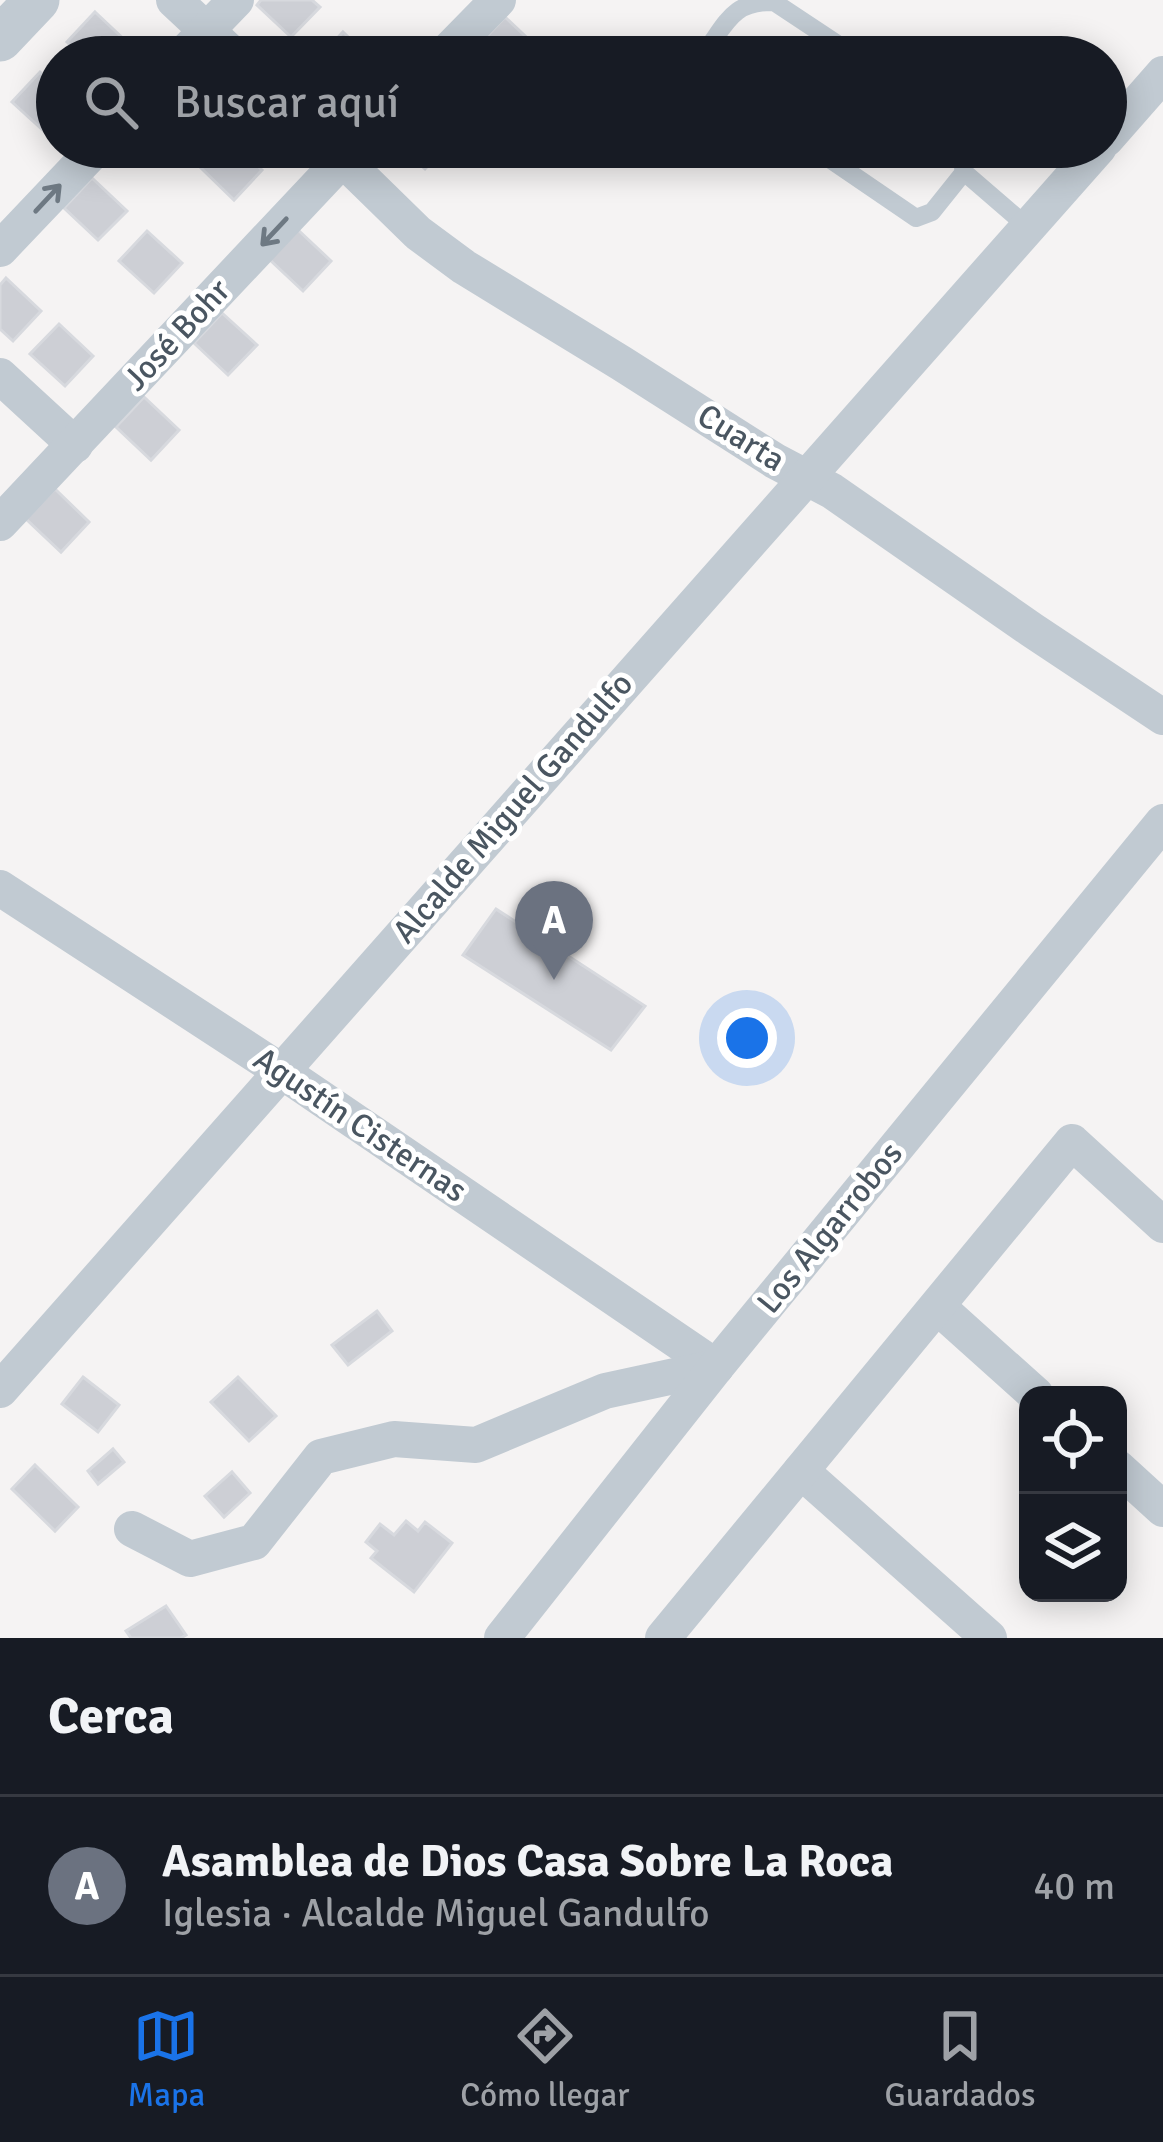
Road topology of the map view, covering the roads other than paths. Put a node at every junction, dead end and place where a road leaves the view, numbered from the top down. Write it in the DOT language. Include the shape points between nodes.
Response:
graph roads {
  1 [pos="37,0"];
  2 [pos="173,0"];
  3 [pos="236,0"];
  4 [pos="498,0"];
  5 [pos="190,36"];
  6 [pos="202,36"];
  7 [pos="463,36"];
  8 [pos="719,36"];
  9 [pos="825,36"];
  10 [pos="0,39"];
  11 [pos="1163,74"];
  12 [pos="1127,115"];
  13 [pos="77,168"];
  14 [pos="327,168"];
  15 [pos="358,168"];
  16 [pos="843,168"];
  17 [pos="963,168"];
  18 [pos="1081,168"];
  19 [pos="964,172"];
  20 [pos="1029,228"];
  21 [pos="0,249"];
  22 [pos="0,376"];
  23 [pos="75,445"];
  24 [pos="805,477"];
  25 [pos="0,523"];
  26 [pos="1163,717"];
  27 [pos="1163,822"];
  28 [pos="0,888"];
  29 [pos="281,1071"];
  30 [pos="1163,1225"];
  31 [pos="938,1307"];
  32 [pos="716,1366"];
  33 [pos="1026,1386"];
  34 [pos="0,1390"];
  35 [pos="800,1472"];
  36 [pos="1127,1476"];
  37 [pos="1163,1509"];
  38 [pos="132,1529"];
  39 [pos="678,1632"];
  40 [pos="502,1638"];
  41 [pos="989,1638"];
  1 -- 10 [label="street"];
  2 -- 5 [label="street"];
  3 -- 6 [label="street"];
  4 -- 7 [label="street"];
  8 -- 9 [label="lane" via="739,7 774,2"];
  11 -- 12 [label="street"];
  21 -- 13 [label="street, one-way"];
  14 -- 23 [label="street, José Bohr, one-way"];
  15 -- 24 [label="street, Cuarta" via="418,233 464,267"];
  16 -- 19 [label="lane" via="916,218 932,212"];
  17 -- 19 [label="lane"];
  18 -- 20 [label="street, Alcalde Miguel Gandulfo"];
  19 -- 20 [label="lane"];
  20 -- 24 [label="street, Alcalde Miguel Gandulfo"];
  22 -- 23 [label="street"];
  23 -- 25 [label="street, José Bohr"];
  24 -- 26 [label="street, Cuarta"];
  24 -- 29 [label="street, Alcalde Miguel Gandulfo"];
  27 -- 32 [label="street, Los Algarrobos"];
  28 -- 29 [label="street, Agustín Cisternas"];
  29 -- 32 [label="street, Agustín Cisternas"];
  29 -- 34 [label="street, Alcalde Miguel Gandulfo"];
  30 -- 31 [label="street" via="1072,1142"];
  31 -- 33 [label="street"];
  31 -- 35 [label="street"];
  32 -- 38 [label="street" via="604,1391 476,1445 394,1438 321,1457 254,1542 190,1559"];
  32 -- 40 [label="street, Los Algarrobos"];
  35 -- 39 [label="street"];
  35 -- 41 [label="street"];
  36 -- 37 [label="street"];
}
